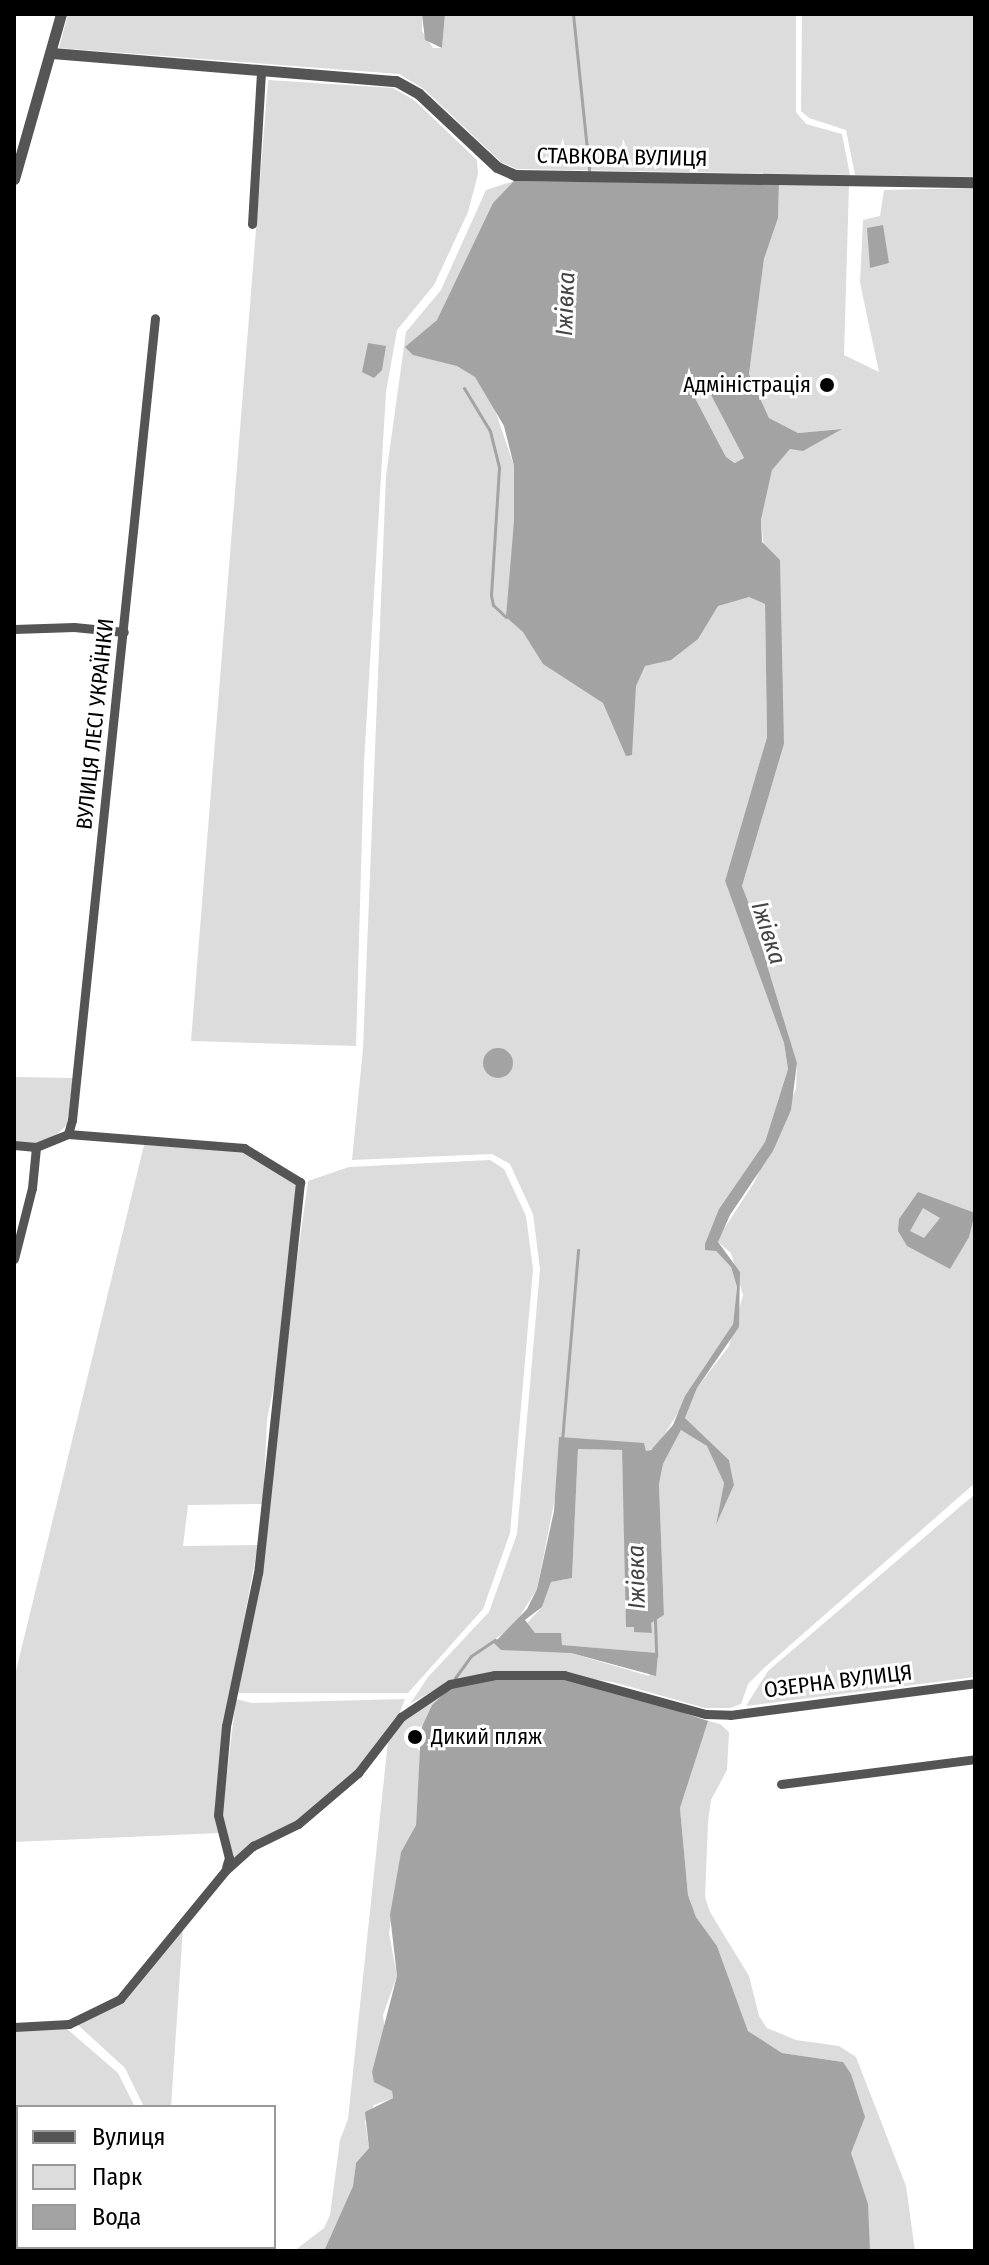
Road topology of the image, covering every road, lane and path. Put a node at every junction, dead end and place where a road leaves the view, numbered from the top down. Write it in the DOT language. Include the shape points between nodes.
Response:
graph roads {
  1 [pos="61,14"];
  2 [pos="58,53"];
  3 [pos="261,72"];
  4 [pos="14,179"];
  5 [pos="975,182"];
  6 [pos="252,224"];
  7 [pos="155,318"];
  8 [pos="14,629"];
  9 [pos="124,632"];
  10 [pos="68,1134"];
  11 [pos="14,1145"];
  12 [pos="36,1147"];
  13 [pos="14,1259"];
  14 [pos="975,1683"];
  15 [pos="975,1759"];
  16 [pos="781,1784"];
  17 [pos="225,1871"];
  18 [pos="14,2027"];
  1 -- 2 [label="street"];
  2 -- 3 [label="street, СТАВКОВА ВУЛИЦЯ"];
  2 -- 4 [label="street"];
  3 -- 5 [label="street, СТАВКОВА ВУЛИЦЯ" via="396,81 419,94 497,167 515,175"];
  3 -- 6 [label="street"];
  7 -- 9 [label="street, ВУЛИЦЯ ЛЕСІ УКРАЇНКИ"];
  8 -- 9 [label="street"];
  9 -- 10 [label="street, ВУЛИЦЯ ЛЕСІ УКРАЇНКИ"];
  10 -- 12 [label="street"];
  10 -- 17 [label="street" via="244,1148 297,1178 302,1192 271,1420 258,1573 224,1741 218,1815 229,1858"];
  11 -- 12 [label="street"];
  12 -- 13 [label="street"];
  14 -- 17 [label="street, ОЗЕРНА ВУЛИЦЯ" via="706,1714 564,1675 495,1675 450,1684 401,1717 358,1773 298,1824 253,1846"];
  15 -- 16 [label="street"];
  17 -- 18 [label="street" via="120,1999 69,2024"];
}
